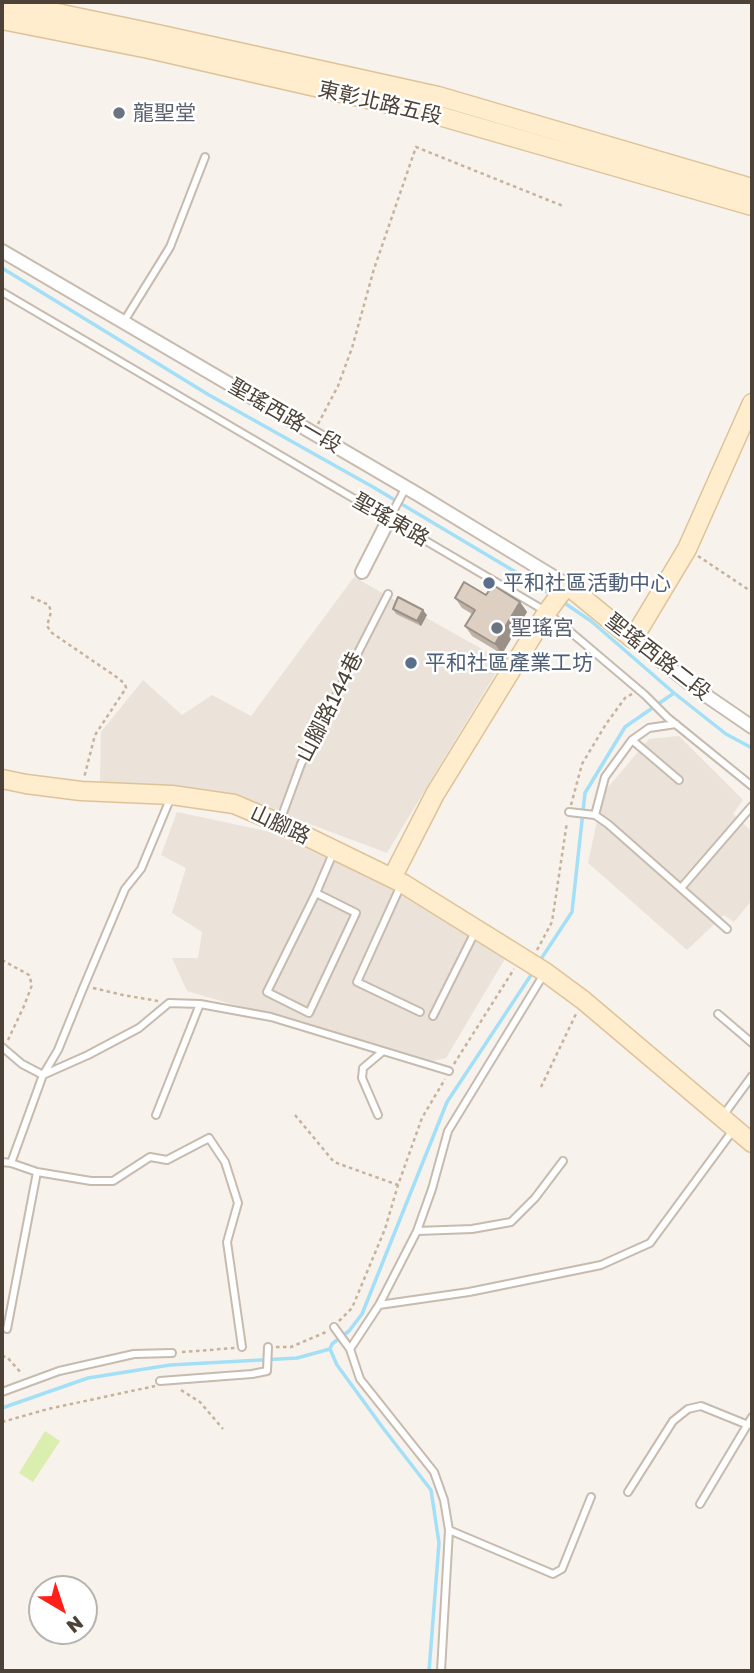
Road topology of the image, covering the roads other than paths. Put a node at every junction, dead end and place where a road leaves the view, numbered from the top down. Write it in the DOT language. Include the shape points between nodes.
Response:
graph roads {
  1 [pos="4,2"];
  2 [pos="2,20"];
  3 [pos="205,157"];
  4 [pos="752,188"];
  5 [pos="752,206"];
  6 [pos="2,251"];
  7 [pos="2,292"];
  8 [pos="123,323"];
  9 [pos="752,403"];
  10 [pos="406,487"];
  11 [pos="389,519"];
  12 [pos="362,572"];
  13 [pos="567,585"];
  14 [pos="388,594"];
  15 [pos="548,610"];
  16 [pos="633,639"];
  17 [pos="676,724"];
  18 [pos="752,727"];
  19 [pos="632,740"];
  20 [pos="2,779"];
  21 [pos="679,780"];
  22 [pos="752,786"];
  23 [pos="172,796"];
  24 [pos="752,806"];
  25 [pos="569,813"];
  26 [pos="595,815"];
  27 [pos="279,823"];
  28 [pos="334,851"];
  29 [pos="397,881"];
  30 [pos="681,888"];
  31 [pos="316,893"];
  32 [pos="727,929"];
  33 [pos="476,930"];
  34 [pos="545,972"];
  35 [pos="200,1004"];
  36 [pos="420,1012"];
  37 [pos="718,1014"];
  38 [pos="433,1016"];
  39 [pos="752,1043"];
  40 [pos="3,1048"];
  41 [pos="382,1052"];
  42 [pos="449,1071"];
  43 [pos="43,1074"];
  44 [pos="752,1076"];
  45 [pos="156,1115"];
  46 [pos="378,1115"];
  47 [pos="728,1123"];
  48 [pos="752,1143"];
  49 [pos="563,1161"];
  50 [pos="2,1162"];
  51 [pos="11,1163"];
  52 [pos="37,1172"];
  53 [pos="417,1231"];
  54 [pos="379,1305"];
  55 [pos="334,1327"];
  56 [pos="7,1329"];
  57 [pos="242,1347"];
  58 [pos="268,1347"];
  59 [pos="350,1349"];
  60 [pos="172,1353"];
  61 [pos="160,1381"];
  62 [pos="2,1392"];
  63 [pos="752,1417"];
  64 [pos="748,1425"];
  65 [pos="628,1492"];
  66 [pos="591,1497"];
  67 [pos="700,1504"];
  68 [pos="449,1530"];
  69 [pos="441,1671"];
  1 -- 4 [label="street, 東彰北路五段" via="438,96"];
  2 -- 5 [label="street, 東彰北路五段" via="429,113"];
  3 -- 8 [label="lane" via="170,247"];
  6 -- 8 [label="street, 聖瑤西路一段"];
  7 -- 11 [label="lane, 聖瑤東路"];
  8 -- 10 [label="street, 聖瑤西路一段"];
  9 -- 16 [label="street" via="687,549"];
  10 -- 11 [label="lane"];
  10 -- 13 [label="street, 聖瑤西路一段"];
  11 -- 12 [label="street"];
  11 -- 15 [label="lane, 聖瑤東路"];
  13 -- 15 [label="street"];
  13 -- 16 [label="street, 聖瑤西路二段"];
  14 -- 27 [label="lane, 山腳路144巷" via="300,764"];
  15 -- 17 [label="lane, 聖瑤東路"];
  15 -- 29 [label="street" via="435,794"];
  16 -- 18 [label="street, 聖瑤西路二段"];
  17 -- 19 [label="lane" via="649,728"];
  17 -- 22 [label="lane, 聖瑤東路"];
  19 -- 21 [label="lane"];
  19 -- 26 [label="lane" via="605,777"];
  20 -- 23 [label="street, 山腳路" via="81,791"];
  23 -- 27 [label="street, 山腳路" via="234,804"];
  23 -- 43 [label="lane" via="141,869 125,889 58,1050"];
  24 -- 30 [label="lane"];
  25 -- 26 [label="lane"];
  26 -- 30 [label="lane"];
  27 -- 28 [label="street, 山腳路"];
  28 -- 29 [label="street, 山腳路"];
  28 -- 31 [label="lane"];
  29 -- 33 [label="street, 山腳路"];
  29 -- 36 [label="lane" via="357,982"];
  30 -- 32 [label="lane"];
  31 -- 31 [label="lane" via="356,913 309,1013 267,992"];
  33 -- 34 [label="street, 山腳路"];
  33 -- 38 [label="lane"];
  34 -- 47 [label="street"];
  34 -- 53 [label="lane" via="448,1131"];
  35 -- 41 [label="lane" via="271,1017"];
  35 -- 43 [label="lane" via="169,1003 139,1028"];
  35 -- 45 [label="lane"];
  37 -- 39 [label="lane"];
  40 -- 43 [label="lane"];
  41 -- 42 [label="lane"];
  41 -- 46 [label="lane" via="363,1068 362,1078"];
  43 -- 51 [label="lane"];
  44 -- 47 [label="lane"];
  47 -- 48 [label="street"];
  47 -- 54 [label="lane" via="650,1242 601,1265"];
  49 -- 53 [label="lane" via="511,1222"];
  50 -- 51 [label="lane"];
  51 -- 52 [label="lane"];
  52 -- 56 [label="lane"];
  52 -- 57 [label="lane" via="113,1181 150,1157 167,1160 209,1138 225,1162 238,1203 227,1242"];
  53 -- 54 [label="lane"];
  54 -- 59 [label="lane"];
  55 -- 59 [label="lane"];
  58 -- 61 [label="lane" via="267,1370"];
  59 -- 68 [label="lane" via="360,1379 434,1472"];
  60 -- 62 [label="lane" via="134,1354 59,1371"];
  63 -- 64 [label="lane"];
  64 -- 65 [label="lane" via="701,1406 688,1409 673,1421"];
  64 -- 67 [label="lane"];
  66 -- 68 [label="lane" via="562,1569 553,1574"];
  68 -- 69 [label="lane"];
}
